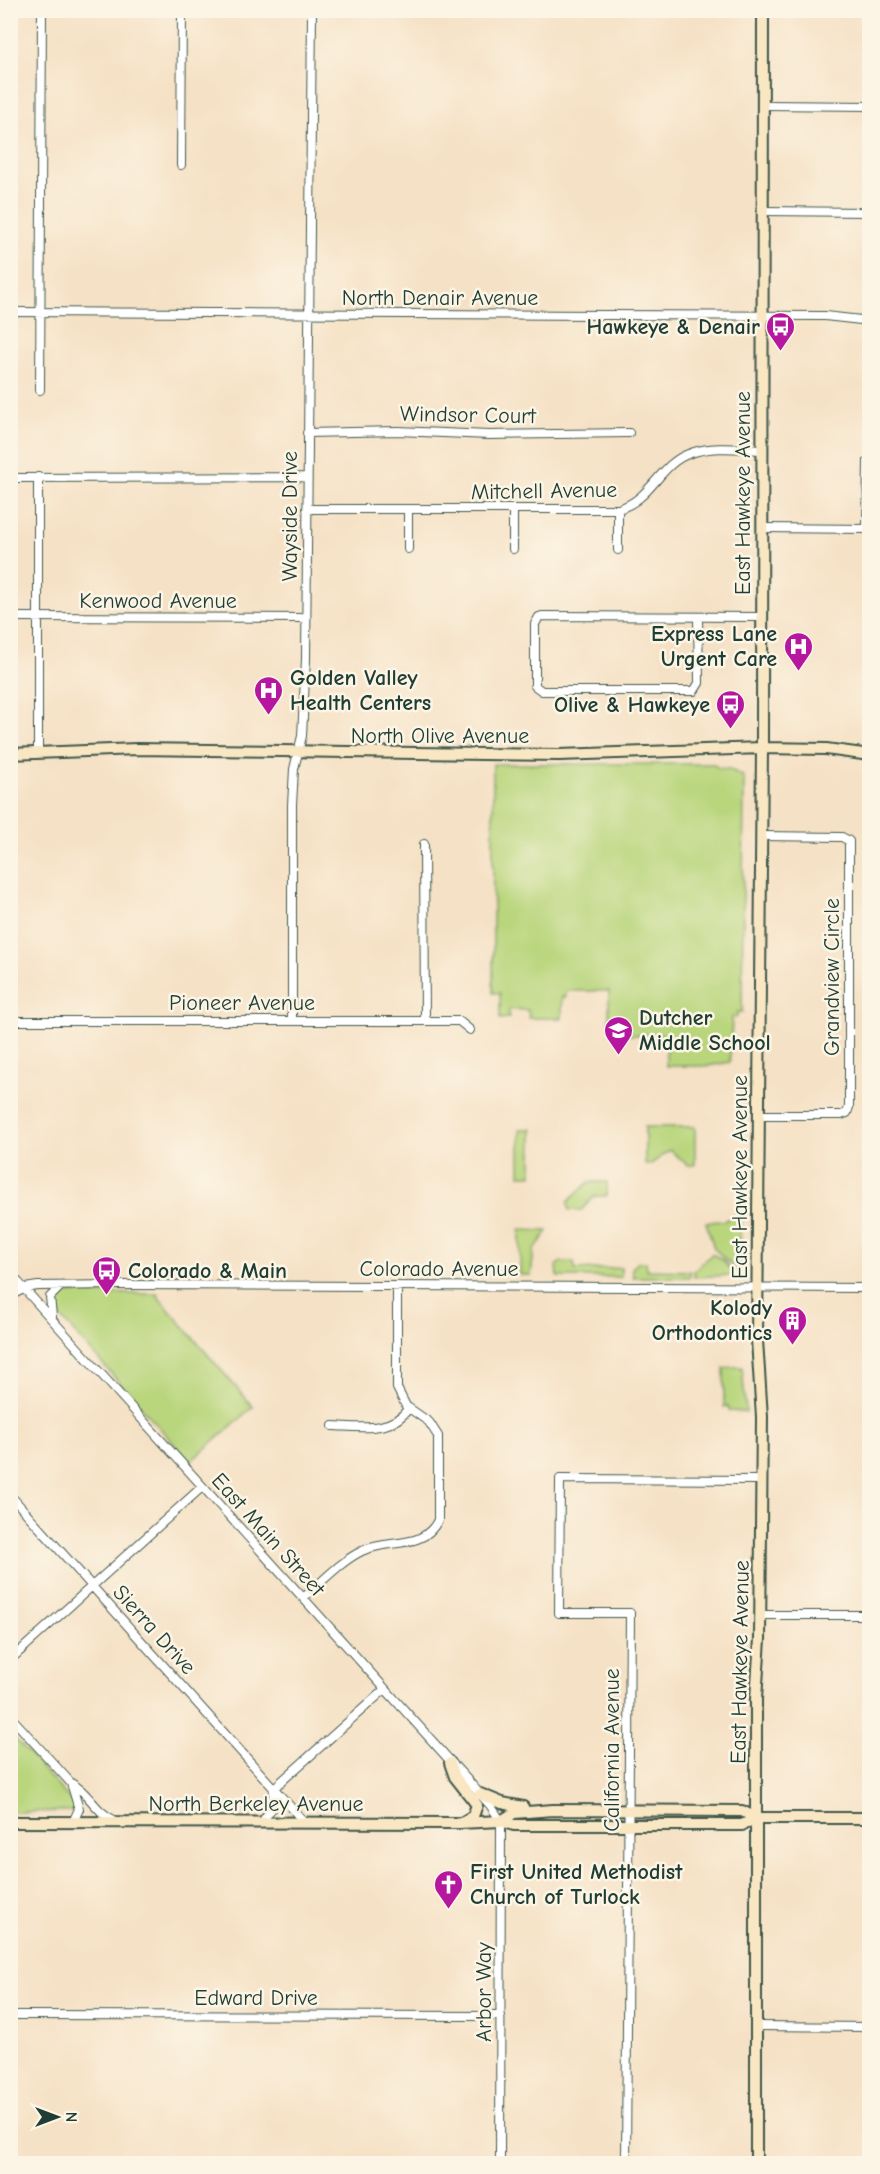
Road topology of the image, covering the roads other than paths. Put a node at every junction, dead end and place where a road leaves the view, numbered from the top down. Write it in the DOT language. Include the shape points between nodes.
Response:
graph roads {
  1 [pos="42,10"];
  2 [pos="182,10"];
  3 [pos="312,10"];
  4 [pos="763,10"];
  5 [pos="762,105"];
  6 [pos="870,106"];
  7 [pos="181,165"];
  8 [pos="762,212"];
  9 [pos="870,212"];
  10 [pos="10,312"];
  11 [pos="40,312"];
  12 [pos="309,313"];
  13 [pos="762,316"];
  14 [pos="870,321"];
  15 [pos="40,390"];
  16 [pos="629,433"];
  17 [pos="307,434"];
  18 [pos="762,450"];
  19 [pos="868,461"];
  20 [pos="38,477"];
  21 [pos="307,477"];
  22 [pos="10,478"];
  23 [pos="307,509"];
  24 [pos="408,509"];
  25 [pos="618,509"];
  26 [pos="513,510"];
  27 [pos="762,528"];
  28 [pos="868,529"];
  29 [pos="408,549"];
  30 [pos="513,549"];
  31 [pos="618,550"];
  32 [pos="10,617"];
  33 [pos="38,617"];
  34 [pos="698,617"];
  35 [pos="762,617"];
  36 [pos="306,618"];
  37 [pos="762,748"];
  38 [pos="38,753"];
  39 [pos="299,753"];
  40 [pos="10,754"];
  41 [pos="870,755"];
  42 [pos="761,836"];
  43 [pos="424,844"];
  44 [pos="10,1021"];
  45 [pos="292,1021"];
  46 [pos="425,1021"];
  47 [pos="470,1030"];
  48 [pos="759,1115"];
  49 [pos="10,1273"];
  50 [pos="61,1286"];
  51 [pos="396,1286"];
  52 [pos="25,1288"];
  53 [pos="758,1288"];
  54 [pos="870,1288"];
  55 [pos="10,1296"];
  56 [pos="54,1320"];
  57 [pos="408,1409"];
  58 [pos="333,1426"];
  59 [pos="761,1480"];
  60 [pos="202,1487"];
  61 [pos="10,1495"];
  62 [pos="92,1586"];
  63 [pos="303,1598"];
  64 [pos="761,1615"];
  65 [pos="870,1615"];
  66 [pos="10,1660"];
  67 [pos="384,1690"];
  68 [pos="10,1716"];
  69 [pos="450,1763"];
  70 [pos="71,1783"];
  71 [pos="274,1788"];
  72 [pos="480,1794"];
  73 [pos="553,1810"];
  74 [pos="629,1810"];
  75 [pos="756,1818"];
  76 [pos="870,1818"];
  77 [pos="501,1821"];
  78 [pos="10,1822"];
  79 [pos="73,1822"];
  80 [pos="120,1823"];
  81 [pos="261,1823"];
  82 [pos="305,1823"];
  83 [pos="459,1823"];
  84 [pos="629,1824"];
  85 [pos="10,2015"];
  86 [pos="501,2016"];
  87 [pos="756,2026"];
  88 [pos="870,2026"];
  89 [pos="500,2163"];
  90 [pos="626,2163"];
  91 [pos="756,2163"];
  1 -- 11 [label="street"];
  2 -- 7 [label="street"];
  3 -- 12 [label="street, Wayside Drive"];
  4 -- 5 [label="street, East Hawkeye Avenue"];
  5 -- 6 [label="street"];
  5 -- 8 [label="street, East Hawkeye Avenue"];
  8 -- 9 [label="street"];
  8 -- 13 [label="street, East Hawkeye Avenue"];
  10 -- 11 [label="street, North Denair Avenue"];
  11 -- 12 [label="street, North Denair Avenue"];
  11 -- 15 [label="street"];
  12 -- 13 [label="street, North Denair Avenue"];
  12 -- 17 [label="street, Wayside Drive"];
  13 -- 14 [label="street, North Denair Avenue" via="835,316"];
  13 -- 18 [label="street, East Hawkeye Avenue"];
  16 -- 17 [label="street, Windsor Court"];
  17 -- 21 [label="street, Wayside Drive"];
  18 -- 25 [label="street, Mitchell Avenue" via="711,449 690,453 672,463 637,501"];
  18 -- 27 [label="street, East Hawkeye Avenue"];
  19 -- 28 [label="street"];
  20 -- 21 [label="street"];
  20 -- 22 [label="street"];
  20 -- 33 [label="street"];
  21 -- 23 [label="street, Wayside Drive"];
  23 -- 24 [label="street, Mitchell Avenue"];
  23 -- 36 [label="street, Wayside Drive"];
  24 -- 26 [label="street, Mitchell Avenue"];
  24 -- 29 [label="street"];
  25 -- 26 [label="street, Mitchell Avenue"];
  25 -- 31 [label="street"];
  26 -- 30 [label="street"];
  27 -- 28 [label="street"];
  27 -- 35 [label="street, East Hawkeye Avenue"];
  32 -- 33 [label="street, Kenwood Avenue"];
  33 -- 36 [label="street, Kenwood Avenue"];
  33 -- 38 [label="street"];
  34 -- 34 [label="street" via="537,618 537,688 690,692 699,683"];
  34 -- 35 [label="street"];
  35 -- 37 [label="street, East Hawkeye Avenue"];
  36 -- 39 [label="street, Wayside Drive"];
  37 -- 39 [label="street, North Olive Avenue" via="559,755"];
  37 -- 41 [label="street, North Olive Avenue" via="826,749"];
  37 -- 42 [label="street, East Hawkeye Avenue"];
  38 -- 39 [label="street, North Olive Avenue"];
  38 -- 40 [label="street, North Olive Avenue"];
  39 -- 45 [label="street, Wayside Drive" via="292,820"];
  42 -- 48 [label="street, East Hawkeye Avenue"];
  42 -- 48 [label="street, Grandview Circle" via="842,837 849,841 849,1107 841,1115"];
  43 -- 46 [label="street"];
  44 -- 45 [label="street, Pioneer Avenue"];
  45 -- 46 [label="street, Pioneer Avenue"];
  46 -- 47 [label="street, Pioneer Avenue" via="459,1021"];
  48 -- 53 [label="street, East Hawkeye Avenue"];
  49 -- 52 [label="street, East Main Street"];
  50 -- 51 [label="street, Colorado Avenue"];
  50 -- 52 [label="street, Colorado Avenue"];
  50 -- 56 [label="street" via="50,1300"];
  51 -- 53 [label="street, Colorado Avenue"];
  51 -- 57 [label="street" via="396,1379"];
  52 -- 55 [label="street, Colorado Avenue"];
  52 -- 56 [label="street, East Main Street"];
  53 -- 54 [label="street, Colorado Avenue"];
  53 -- 59 [label="street, East Hawkeye Avenue"];
  56 -- 60 [label="street, East Main Street"];
  57 -- 58 [label="street" via="394,1422 382,1426"];
  57 -- 63 [label="street" via="429,1422 438,1436 437,1523 417,1540 363,1550"];
  59 -- 64 [label="street, East Hawkeye Avenue"];
  59 -- 74 [label="street, California Avenue" via="560,1479 559,1613 630,1613"];
  60 -- 62 [label="street"];
  60 -- 63 [label="street, East Main Street"];
  61 -- 62 [label="street, Sierra Drive"];
  62 -- 66 [label="street"];
  62 -- 71 [label="street, Sierra Drive"];
  63 -- 67 [label="street, East Main Street"];
  64 -- 65 [label="street"];
  64 -- 75 [label="street, East Hawkeye Avenue"];
  67 -- 69 [label="street, East Main Street"];
  67 -- 71 [label="street"];
  68 -- 70 [label="street"];
  69 -- 72 [label="street, East Main Street"];
  69 -- 83 [label="street" via="455,1777 477,1805 473,1816"];
  70 -- 79 [label="street" via="78,1809"];
  70 -- 80 [label="street" via="99,1811"];
  71 -- 81 [label="street" via="272,1809"];
  71 -- 82 [label="street, Sierra Drive"];
  72 -- 73 [label="street" via="509,1806"];
  72 -- 77 [label="street, East Main Street"];
  73 -- 74 [label="street, North Berkeley Avenue"];
  73 -- 77 [label="street, North Berkeley Avenue" via="514,1813"];
  74 -- 75 [label="street, North Berkeley Avenue" via="742,1811"];
  74 -- 84 [label="street, California Avenue"];
  75 -- 76 [label="street, North Berkeley Avenue"];
  75 -- 84 [label="street, North Berkeley Avenue" via="742,1825"];
  75 -- 87 [label="street, East Hawkeye Avenue"];
  77 -- 83 [label="street, North Berkeley Avenue"];
  77 -- 84 [label="street, North Berkeley Avenue" via="514,1825"];
  77 -- 86 [label="street, Arbor Way"];
  78 -- 79 [label="street, North Berkeley Avenue"];
  79 -- 80 [label="street, North Berkeley Avenue"];
  80 -- 81 [label="street, North Berkeley Avenue"];
  81 -- 82 [label="street, North Berkeley Avenue"];
  82 -- 83 [label="street, North Berkeley Avenue"];
  84 -- 90 [label="street, California Avenue"];
  85 -- 86 [label="street, Edward Drive"];
  86 -- 89 [label="street, Arbor Way"];
  87 -- 88 [label="street"];
  87 -- 91 [label="street, East Hawkeye Avenue"];
}
